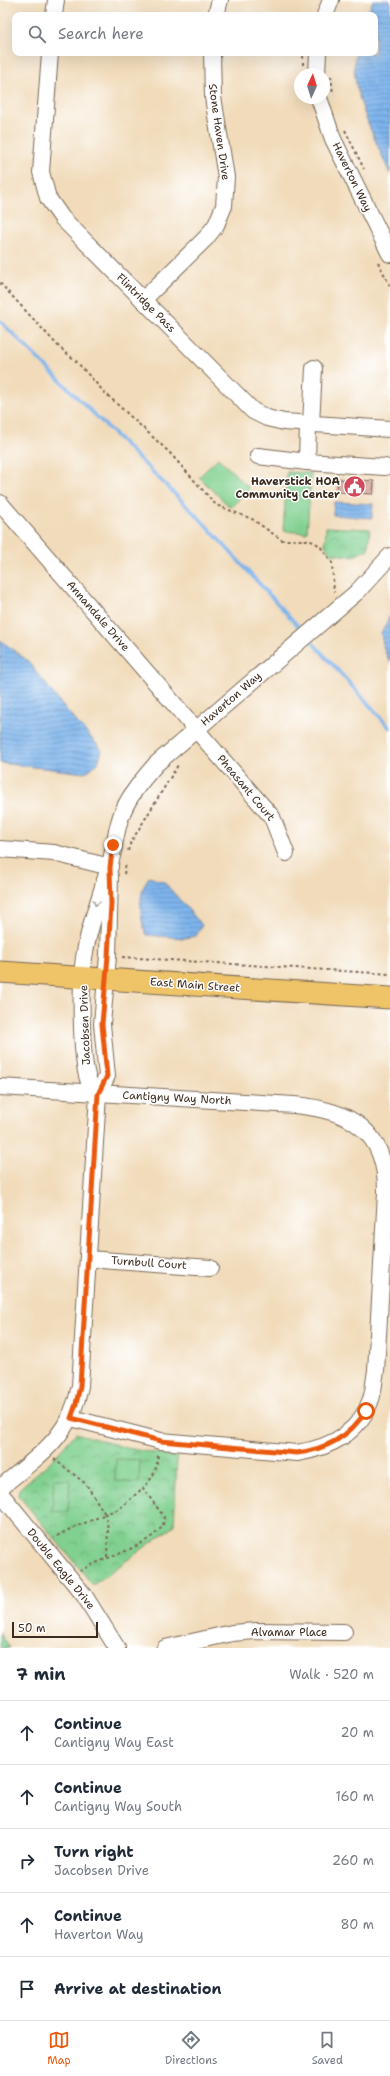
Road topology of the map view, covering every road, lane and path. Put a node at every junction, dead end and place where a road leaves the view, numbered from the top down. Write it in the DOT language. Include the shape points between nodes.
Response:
graph roads {
  1 [pos="56,0"];
  2 [pos="220,0"];
  3 [pos="331,0"];
  4 [pos="54,12"];
  5 [pos="217,12"];
  6 [pos="326,12"];
  7 [pos="50,56"];
  8 [pos="212,56"];
  9 [pos="319,56"];
  10 [pos="322,68"];
  11 [pos="328,104"];
  12 [pos="342,123"];
  13 [pos="366,171"];
  14 [pos="390,254"];
  15 [pos="0,283"];
  16 [pos="143,300"];
  17 [pos="314,368"];
  18 [pos="310,424"];
  19 [pos="390,429"];
  20 [pos="258,456"];
  21 [pos="306,462"];
  22 [pos="385,467"];
  23 [pos="0,503"];
  24 [pos="390,556"];
  25 [pos="334,592"];
  26 [pos="196,729"];
  27 [pos="179,762"];
  28 [pos="0,849"];
  29 [pos="286,853"];
  30 [pos="127,855"];
  31 [pos="126,860"];
  32 [pos="110,867"];
  33 [pos="124,877"];
  34 [pos="121,951"];
  35 [pos="0,972"];
  36 [pos="390,974"];
  37 [pos="83,978"];
  38 [pos="106,979"];
  39 [pos="390,998"];
  40 [pos="0,1087"];
  41 [pos="98,1094"];
  42 [pos="88,1259"];
  43 [pos="210,1268"];
  44 [pos="71,1418"];
  45 [pos="158,1452"];
  46 [pos="52,1458"];
  47 [pos="0,1488"];
  48 [pos="143,1488"];
  49 [pos="0,1493"];
  50 [pos="105,1514"];
  51 [pos="53,1539"];
  52 [pos="107,1558"];
  53 [pos="80,1572"];
  54 [pos="344,1632"];
  55 [pos="117,1648"];
  56 [pos="165,1648"];
  1 -- 4 [label="street"];
  2 -- 5 [label="street"];
  3 -- 6 [label="street"];
  7 -- 16 [label="street, Flintridge Pass" via="40,165 45,192 59,215"];
  8 -- 16 [label="street, Stone Haven Drive" via="213,97 226,177 224,206 216,225 206,238"];
  9 -- 10 [label="street"];
  11 -- 14 [label="street, Haverton Way" via="333,139"];
  12 -- 13 [label="path"];
  15 -- 25 [label="path" via="60,348 185,468 216,505 252,519 282,540 312,540 320,545 332,562"];
  16 -- 18 [label="street, Flintridge Pass" via="253,411 275,420"];
  17 -- 18 [label="street"];
  18 -- 19 [label="street, Flintridge Pass"];
  18 -- 21 [label="street"];
  20 -- 21 [label="street"];
  21 -- 22 [label="street"];
  23 -- 26 [label="street, Annandale Drive"];
  24 -- 26 [label="street, Haverton Way" via="357,592"];
  26 -- 29 [label="street, Pheasant Court" via="272,817"];
  26 -- 32 [label="street, Haverton Way" via="156,764 134,790 119,822"];
  27 -- 30 [label="path" via="131,842"];
  28 -- 32 [label="street" via="59,853"];
  31 -- 33 [label="path"];
  32 -- 37 [label="street, Haverton Way, one-way" via="93,913 84,953"];
  32 -- 38 [label="street, Haverton Way" via="111,904"];
  34 -- 36 [label="path" via="121,957"];
  35 -- 37 [label="main road, East Main Street"];
  37 -- 38 [label="main road, East Main Street"];
  37 -- 41 [label="street, Jacobsen Drive" via="82,1026 87,1074 89,1083"];
  38 -- 39 [label="main road, East Main Street"];
  38 -- 41 [label="street, Jacobsen Drive" via="102,1024 107,1076"];
  40 -- 41 [label="street, Cantigny Way North"];
  41 -- 42 [label="street, Jacobsen Drive"];
  41 -- 44 [label="street, Cantigny Way North" via="309,1106 336,1112 351,1119 368,1134 377,1148 385,1170 380,1323 372,1399 357,1424 344,1437 314,1450 297,1453 161,1441"];
  42 -- 43 [label="street, Turnbull Court"];
  42 -- 44 [label="street, Jacobsen Drive" via="80,1386"];
  44 -- 47 [label="street, Jacobsen Drive" via="57,1439"];
  45 -- 48 [label="path" via="156,1471"];
  46 -- 50 [label="path" via="86,1484"];
  48 -- 50 [label="path" via="126,1504"];
  48 -- 52 [label="path" via="164,1517 163,1526 137,1547"];
  49 -- 55 [label="street, Double Eagle Drive" via="84,1595"];
  50 -- 51 [label="path" via="65,1530"];
  50 -- 52 [label="path" via="108,1528"];
  52 -- 53 [label="path"];
  54 -- 56 [label="street, Alvamar Place" via="256,1631"];
}
